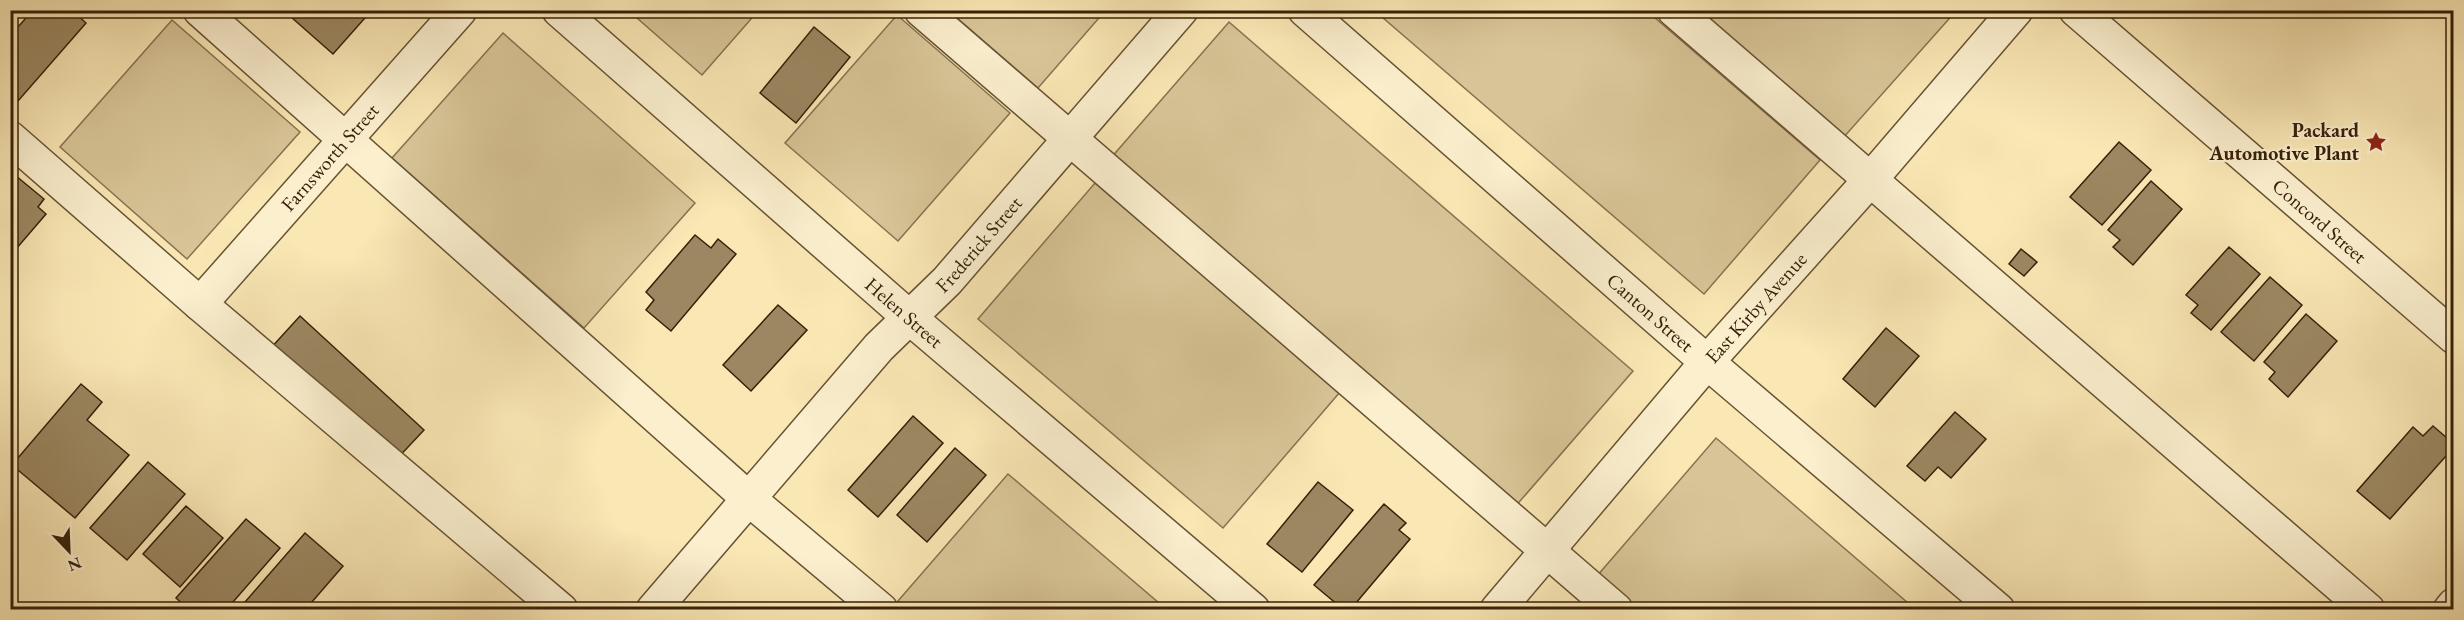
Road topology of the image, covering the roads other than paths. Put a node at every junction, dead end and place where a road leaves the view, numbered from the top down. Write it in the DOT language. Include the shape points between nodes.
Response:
graph roads {
  1 [pos="200,10"];
  2 [pos="459,10"];
  3 [pos="559,10"];
  4 [pos="921,10"];
  5 [pos="1181,10"];
  6 [pos="1305,10"];
  7 [pos="1674,10"];
  8 [pos="2016,10"];
  9 [pos="2076,10"];
  10 [pos="10,138"];
  11 [pos="346,138"];
  12 [pos="1069,140"];
  13 [pos="1870,180"];
  14 [pos="200,304"];
  15 [pos="910,318"];
  16 [pos="2454,337"];
  17 [pos="1707,362"];
  18 [pos="749,499"];
  19 [pos="1548,551"];
  20 [pos="2454,605"];
  21 [pos="561,609"];
  22 [pos="653,609"];
  23 [pos="881,609"];
  24 [pos="1253,609"];
  25 [pos="1497,609"];
  26 [pos="1616,609"];
  27 [pos="1998,609"];
  28 [pos="2368,609"];
  29 [pos="2450,609"];
  1 -- 11 [label="street"];
  2 -- 11 [label="street, Farnsworth Street"];
  3 -- 15 [label="street, Helen Street"];
  4 -- 12 [label="street"];
  5 -- 12 [label="street, Frederick Street"];
  6 -- 17 [label="street, Canton Street"];
  7 -- 13 [label="street"];
  8 -- 13 [label="street, East Kirby Avenue"];
  9 -- 16 [label="street, Concord Street"];
  10 -- 14 [label="street"];
  11 -- 14 [label="street, Farnsworth Street"];
  11 -- 18 [label="street"];
  12 -- 15 [label="street, Frederick Street"];
  12 -- 19 [label="street"];
  13 -- 17 [label="street, East Kirby Avenue"];
  13 -- 28 [label="street"];
  14 -- 21 [label="street"];
  15 -- 18 [label="street, Frederick Street" via="879,347"];
  15 -- 24 [label="street, Helen Street"];
  17 -- 19 [label="street, East Kirby Avenue"];
  17 -- 27 [label="street, Canton Street"];
  18 -- 22 [label="street, Frederick Street"];
  18 -- 23 [label="street"];
  19 -- 25 [label="street, East Kirby Avenue"];
  19 -- 26 [label="street"];
  20 -- 29 [label="street"];
}
